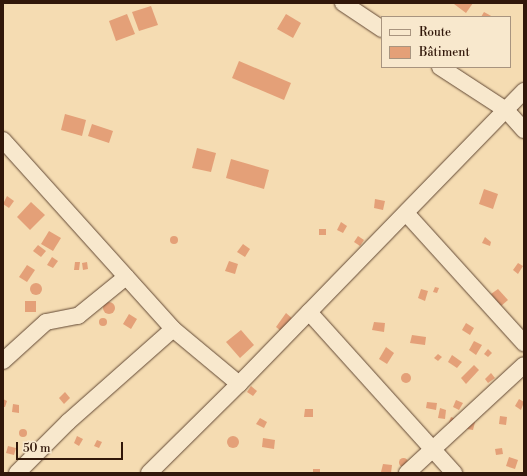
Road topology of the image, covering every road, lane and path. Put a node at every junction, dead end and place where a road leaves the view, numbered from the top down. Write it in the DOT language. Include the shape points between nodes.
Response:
graph roads {
  1 [pos="344,3"];
  2 [pos="381,27"];
  3 [pos="442,68"];
  4 [pos="524,91"];
  5 [pos="506,110"];
  6 [pos="524,130"];
  7 [pos="5,148"];
  8 [pos="406,213"];
  9 [pos="126,277"];
  10 [pos="309,312"];
  11 [pos="173,329"];
  12 [pos="524,343"];
  13 [pos="3,360"];
  14 [pos="524,364"];
  15 [pos="239,384"];
  16 [pos="432,450"];
  17 [pos="17,473"];
  18 [pos="149,473"];
  19 [pos="407,473"];
  20 [pos="454,473"];
  1 -- 2 [label="street"];
  3 -- 5 [label="street"];
  4 -- 5 [label="street"];
  5 -- 6 [label="street"];
  5 -- 8 [label="street"];
  7 -- 9 [label="street"];
  8 -- 10 [label="street"];
  8 -- 12 [label="street"];
  9 -- 11 [label="street"];
  9 -- 13 [label="street" via="78,316 46,322"];
  10 -- 15 [label="street"];
  10 -- 16 [label="street"];
  11 -- 15 [label="street"];
  11 -- 17 [label="street" via="68,422"];
  14 -- 16 [label="street"];
  15 -- 18 [label="street"];
  16 -- 19 [label="street"];
  16 -- 20 [label="street"];
}
